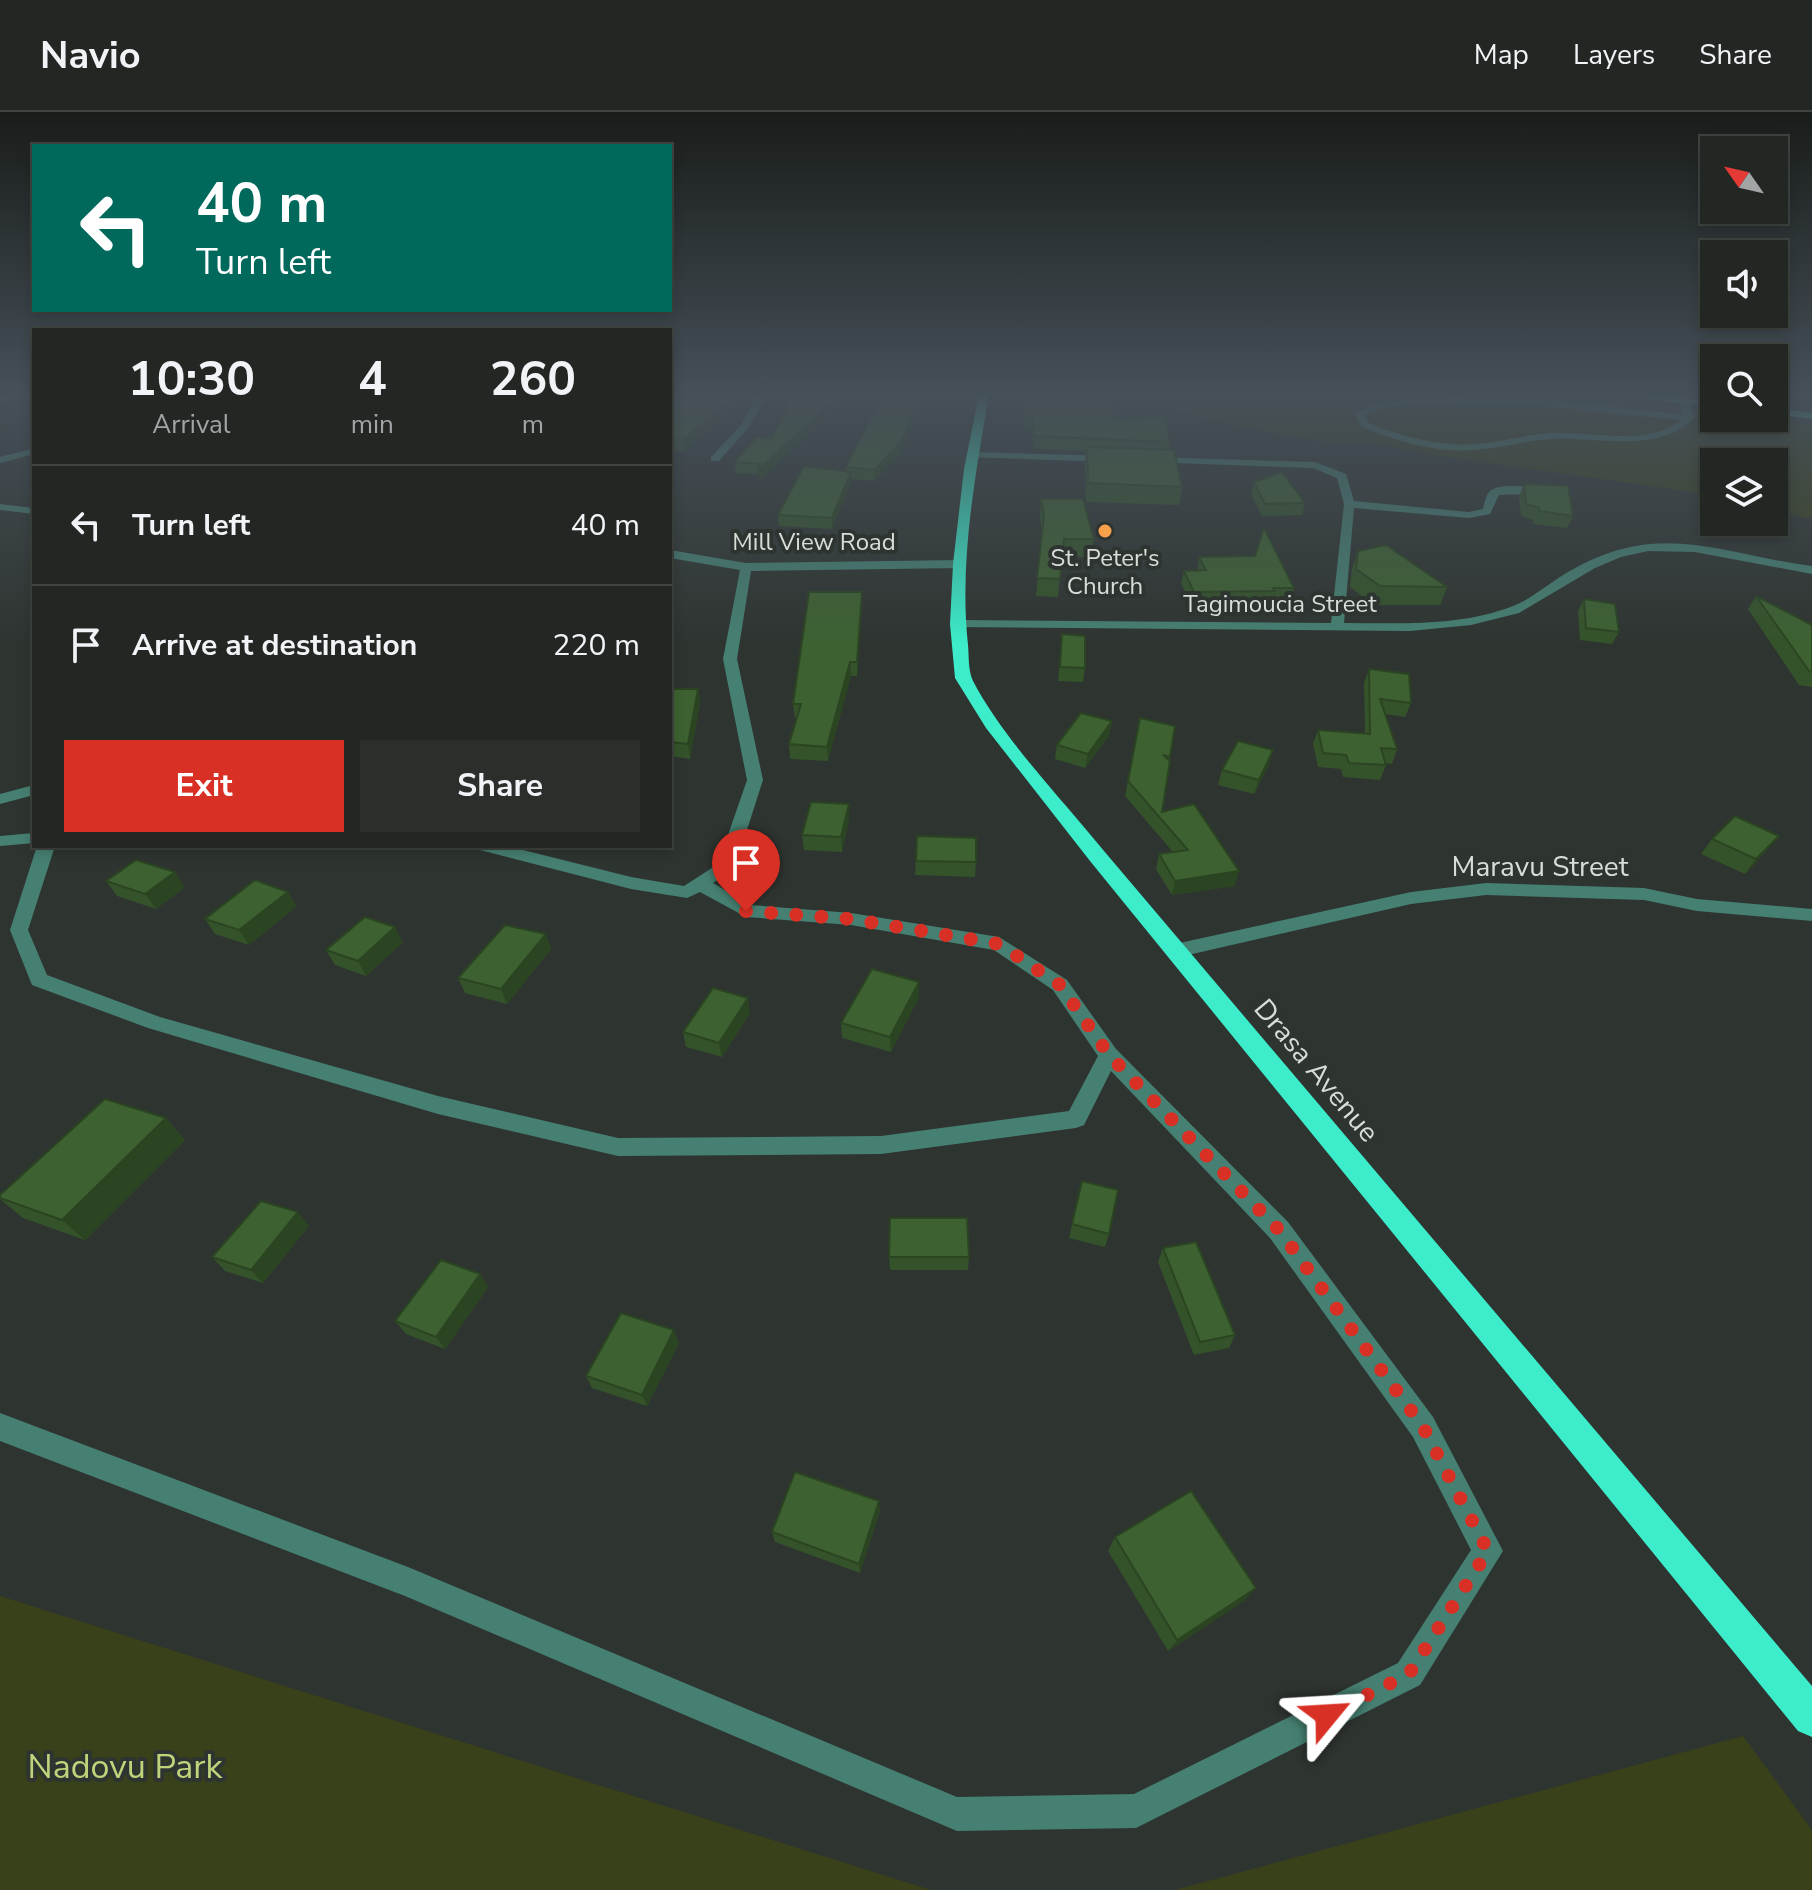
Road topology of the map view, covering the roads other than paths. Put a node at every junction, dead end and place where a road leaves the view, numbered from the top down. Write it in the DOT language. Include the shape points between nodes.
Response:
graph roads {
  1 [pos="969,478"];
  2 [pos="1342,478"];
  3 [pos="1559,494"];
  4 [pos="1349,504"];
  5 [pos="0,507"];
  6 [pos="32,511"];
  7 [pos="672,554"];
  8 [pos="960,564"];
  9 [pos="746,567"];
  10 [pos="1812,570"];
  11 [pos="958,624"];
  12 [pos="1337,626"];
  13 [pos="32,791"];
  14 [pos="0,799"];
  15 [pos="32,838"];
  16 [pos="0,841"];
  17 [pos="45,848"];
  18 [pos="494,848"];
  19 [pos="701,884"];
  20 [pos="1812,915"];
  21 [pos="1175,951"];
  22 [pos="1109,1055"];
  23 [pos="0,1427"];
  24 [pos="1812,1717"];
  1 -- 8 [label="highway, Drasa Avenue"];
  2 -- 4 [label="street"];
  3 -- 4 [label="street" via="1503,489 1495,492 1485,514 1469,515"];
  4 -- 12 [label="street"];
  5 -- 6 [label="street"];
  7 -- 9 [label="street, Mill View Road"];
  8 -- 9 [label="street, Mill View Road"];
  8 -- 11 [label="highway, Drasa Avenue"];
  9 -- 19 [label="street" via="730,659 755,780 726,867"];
  10 -- 12 [label="street, Tagimoucia Street" via="1663,547 1627,551 1504,615 1410,627"];
  11 -- 12 [label="street, Tagimoucia Street"];
  11 -- 21 [label="highway, Drasa Avenue" via="963,678 992,724"];
  13 -- 14 [label="street"];
  15 -- 16 [label="street"];
  17 -- 22 [label="street" via="19,930 39,980 155,1023 393,1092 618,1147 881,1145 1076,1119"];
  18 -- 19 [label="street" via="631,883 687,892"];
  19 -- 22 [label="street" via="746,911 851,919 999,944 1060,985"];
  20 -- 21 [label="street, Maravu Street" via="1697,905 1644,894 1486,889 1411,898"];
  21 -- 24 [label="highway, Drasa Avenue"];
  22 -- 23 [label="street" via="1279,1230 1423,1427 1488,1551 1409,1674 1136,1811 957,1814 408,1582"];
}
